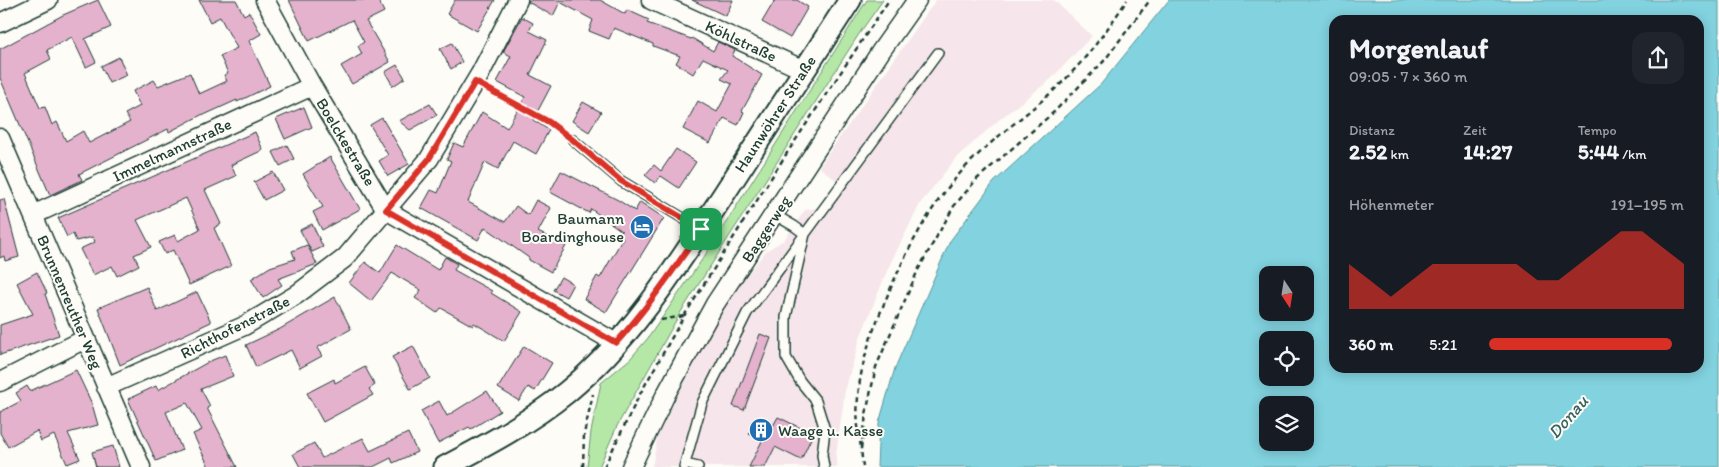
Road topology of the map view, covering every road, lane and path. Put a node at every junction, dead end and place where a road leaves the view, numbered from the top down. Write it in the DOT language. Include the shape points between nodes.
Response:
graph roads {
  1 [pos="48,0"];
  2 [pos="265,0"];
  3 [pos="518,0"];
  4 [pos="651,0"];
  5 [pos="850,0"];
  6 [pos="890,0"];
  7 [pos="917,0"];
  8 [pos="1127,0"];
  9 [pos="1150,0"];
  10 [pos="0,23"];
  11 [pos="938,53"];
  12 [pos="804,70"];
  13 [pos="475,82"];
  14 [pos="312,86"];
  15 [pos="0,138"];
  16 [pos="573,140"];
  17 [pos="386,210"];
  18 [pos="33,215"];
  19 [pos="775,215"];
  20 [pos="701,229"];
  21 [pos="805,234"];
  22 [pos="684,316"];
  23 [pos="656,321"];
  24 [pos="85,340"];
  25 [pos="616,343"];
  26 [pos="0,382"];
  27 [pos="594,385"];
  28 [pos="106,387"];
  29 [pos="861,449"];
  30 [pos="685,465"];
  31 [pos="141,467"];
  32 [pos="444,467"];
  33 [pos="583,467"];
  34 [pos="604,467"];
  35 [pos="631,467"];
  36 [pos="698,467"];
  37 [pos="824,467"];
  38 [pos="863,467"];
  1 -- 10 [label="street"];
  2 -- 14 [label="street, Boelckestraße"];
  3 -- 13 [label="street, Richthofenstraße"];
  4 -- 12 [label="street, Köhlstraße"];
  5 -- 12 [label="street, Haunwöhrer Straße"];
  6 -- 22 [label="path" via="785,156"];
  7 -- 19 [label="street, Baggerweg"];
  8 -- 29 [label="path" via="1103,36 1054,90 1005,129 962,171 918,232 895,277 862,364 857,407"];
  9 -- 29 [label="path" via="1104,61 1054,112 976,179 954,206 918,270 876,367"];
  11 -- 21 [label="lane"];
  12 -- 20 [label="street, Haunwöhrer Straße"];
  13 -- 16 [label="path" via="549,122"];
  13 -- 17 [label="street, Richthofenstraße" via="429,159"];
  14 -- 17 [label="street, Boelckestraße"];
  14 -- 18 [label="street, Immelmannstraße"];
  15 -- 18 [label="street, Brunnenreuther Weg"];
  16 -- 20 [label="lane" via="621,181"];
  17 -- 25 [label="street, Boelckestraße"];
  17 -- 28 [label="street, Richthofenstraße" via="346,258 296,295 244,326"];
  18 -- 24 [label="street, Brunnenreuther Weg"];
  19 -- 21 [label="lane"];
  19 -- 35 [label="street, Baggerweg" via="716,304 666,394"];
  20 -- 25 [label="street, Haunwöhrer Straße" via="640,316"];
  21 -- 30 [label="lane" via="743,321 702,403"];
  21 -- 37 [label="lane" via="786,317 786,356 816,401 824,430"];
  22 -- 23 [label="path"];
  22 -- 34 [label="path"];
  24 -- 26 [label="street"];
  24 -- 28 [label="street, Brunnenreuther Weg"];
  25 -- 32 [label="street, Haunwöhrer Straße" via="568,391 538,414"];
  27 -- 33 [label="path" via="584,434"];
  28 -- 31 [label="street, Brunnenreuther Weg"];
  29 -- 38 [label="path"];
  30 -- 36 [label="lane"];
}
